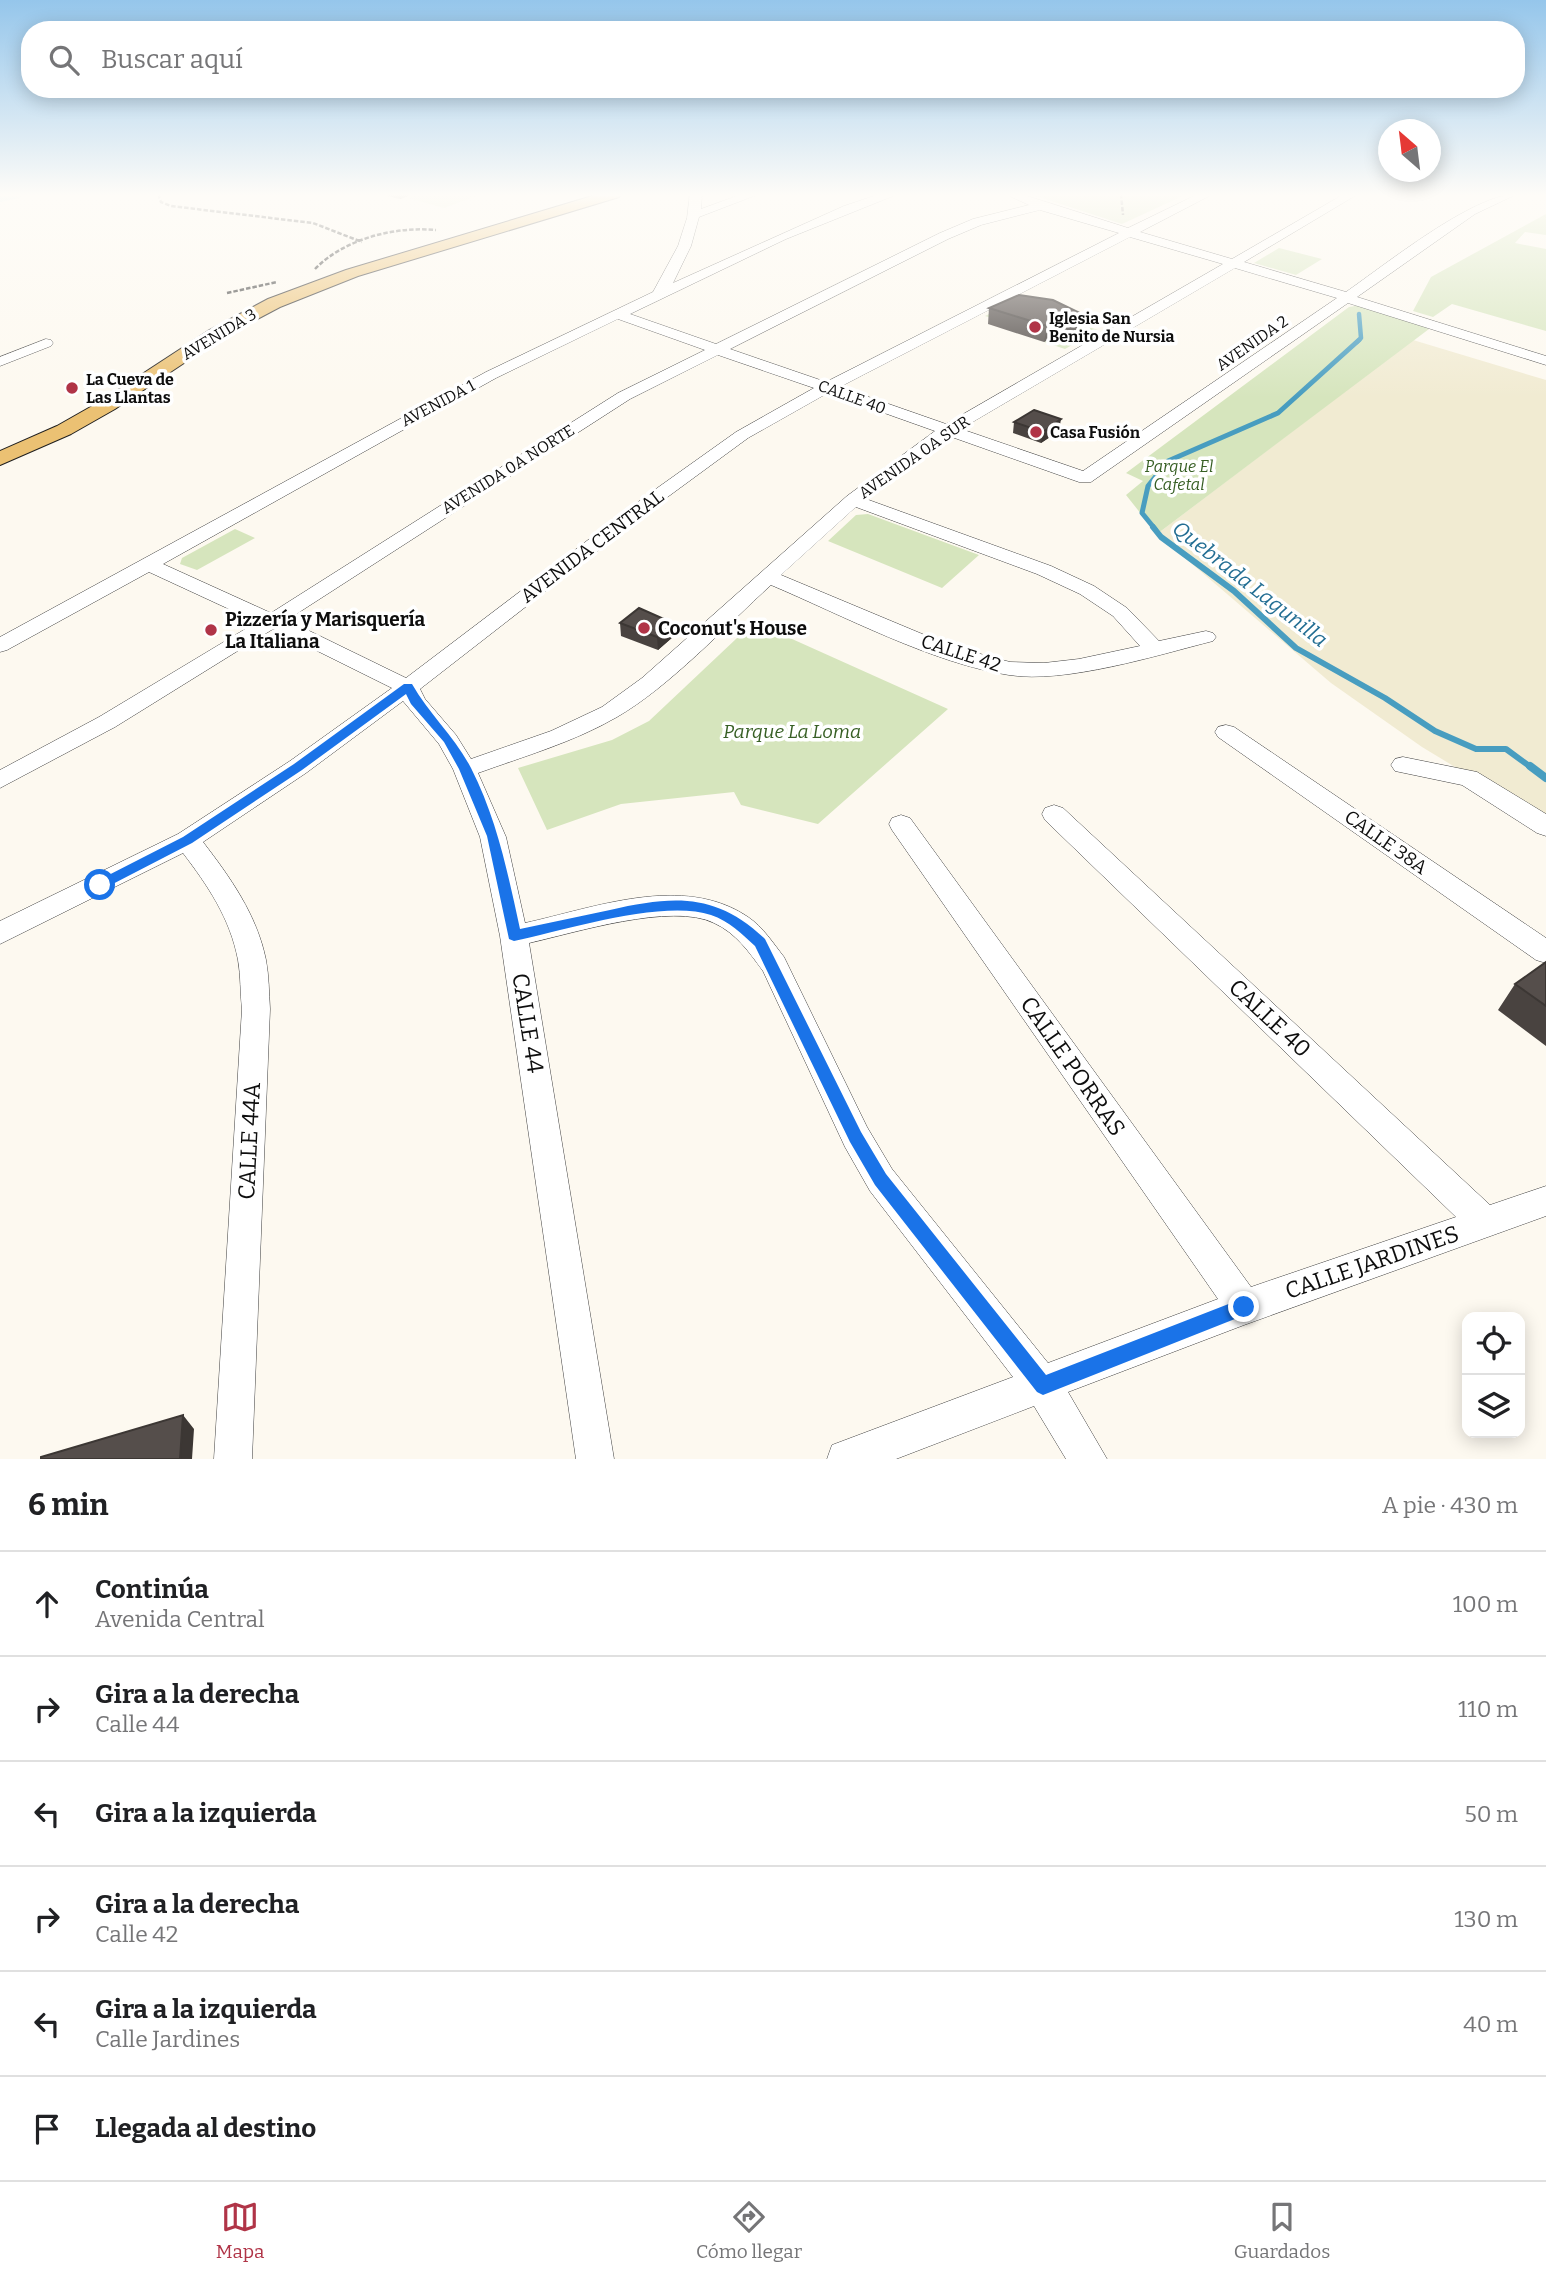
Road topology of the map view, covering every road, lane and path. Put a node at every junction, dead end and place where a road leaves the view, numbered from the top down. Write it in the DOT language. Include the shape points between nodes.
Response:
graph roads {
  1 [pos="388,262"];
  2 [pos="728,262"];
  3 [pos="891,262"];
  4 [pos="1056,262"];
  5 [pos="1399,262"];
  6 [pos="676,263"];
  7 [pos="1233,263"];
  8 [pos="711,270"];
  9 [pos="659,294"];
  10 [pos="1348,297"];
  11 [pos="619,315"];
  12 [pos="46,343"];
  13 [pos="716,349"];
  14 [pos="1546,353"];
  15 [pos="1546,361"];
  16 [pos="0,362"];
  17 [pos="825,387"];
  18 [pos="947,430"];
  19 [pos="0,459"];
  20 [pos="1085,478"];
  21 [pos="853,500"];
  22 [pos="147,565"];
  23 [pos="767,576"];
  24 [pos="272,621"];
  25 [pos="1206,637"];
  26 [pos="0,646"];
  27 [pos="1154,649"];
  28 [pos="408,687"];
  29 [pos="1226,732"];
  30 [pos="1404,765"];
  31 [pos="465,769"];
  32 [pos="0,780"];
  33 [pos="1054,814"];
  34 [pos="901,824"];
  35 [pos="1546,827"];
  36 [pos="187,840"];
  37 [pos="0,933"];
  38 [pos="514,936"];
  39 [pos="1546,952"];
  40 [pos="1546,1202"];
  41 [pos="1485,1222"];
  42 [pos="1244,1307"];
  43 [pos="1043,1386"];
  44 [pos="233,1459"];
  45 [pos="595,1459"];
  46 [pos="846,1459"];
  47 [pos="1088,1459"];
  1 -- 19 [label="main road, AVENIDA 3" via="274,303 214,335 97,411"];
  2 -- 8 [label="street, AVENIDA 1"];
  3 -- 13 [label="street, AVENIDA 0A NORTE"];
  4 -- 17 [label="street, AVENIDA CENTRAL"];
  5 -- 10 [label="street, AVENIDA 2"];
  6 -- 8 [label="street" via="688,270"];
  6 -- 9 [label="street"];
  7 -- 10 [label="street"];
  7 -- 18 [label="street, AVENIDA 0A SUR"];
  8 -- 9 [label="street, AVENIDA 1"];
  9 -- 11 [label="street, AVENIDA 1"];
  10 -- 14 [label="street"];
  10 -- 15 [label="street"];
  10 -- 20 [label="street, AVENIDA 2"];
  11 -- 13 [label="street, CALLE 40"];
  11 -- 22 [label="street, AVENIDA 1" via="457,393"];
  12 -- 16 [label="street"];
  13 -- 17 [label="street, CALLE 40"];
  13 -- 24 [label="street, AVENIDA 0A NORTE" via="602,409"];
  17 -- 18 [label="street, CALLE 40"];
  17 -- 28 [label="street, AVENIDA CENTRAL" via="731,443"];
  18 -- 20 [label="street, CALLE 40"];
  18 -- 21 [label="street, AVENIDA 0A SUR"];
  21 -- 23 [label="street, AVENIDA 0A SUR"];
  21 -- 27 [label="street" via="1087,590 1120,612"];
  22 -- 24 [label="street"];
  22 -- 26 [label="street, AVENIDA 1"];
  23 -- 27 [label="street, CALLE 42" via="944,651 1010,669 1079,666"];
  23 -- 31 [label="street, AVENIDA 0A SUR" via="650,683 610,712 559,736"];
  24 -- 28 [label="street"];
  24 -- 32 [label="street, AVENIDA 0A NORTE" via="107,722"];
  25 -- 27 [label="street, CALLE 42"];
  28 -- 31 [label="street, CALLE 44"];
  28 -- 36 [label="street, AVENIDA CENTRAL"];
  29 -- 39 [label="street, CALLE 38A"];
  30 -- 35 [label="street" via="1469,778"];
  31 -- 38 [label="street, CALLE 44" via="493,836"];
  33 -- 41 [label="street, CALLE 40"];
  34 -- 42 [label="street, CALLE PORRAS"];
  36 -- 37 [label="street, AVENIDA CENTRAL"];
  36 -- 44 [label="street, CALLE 44A" via="224,888 238,915 252,958 256,1009"];
  38 -- 43 [label="street" via="652,906 694,906 718,912 743,926 761,943 881,1180"];
  38 -- 45 [label="street, CALLE 44"];
  40 -- 41 [label="street, CALLE JARDINES"];
  41 -- 42 [label="street, CALLE JARDINES"];
  42 -- 43 [label="street, CALLE JARDINES"];
  43 -- 46 [label="street, CALLE JARDINES"];
  43 -- 47 [label="street"];
}
